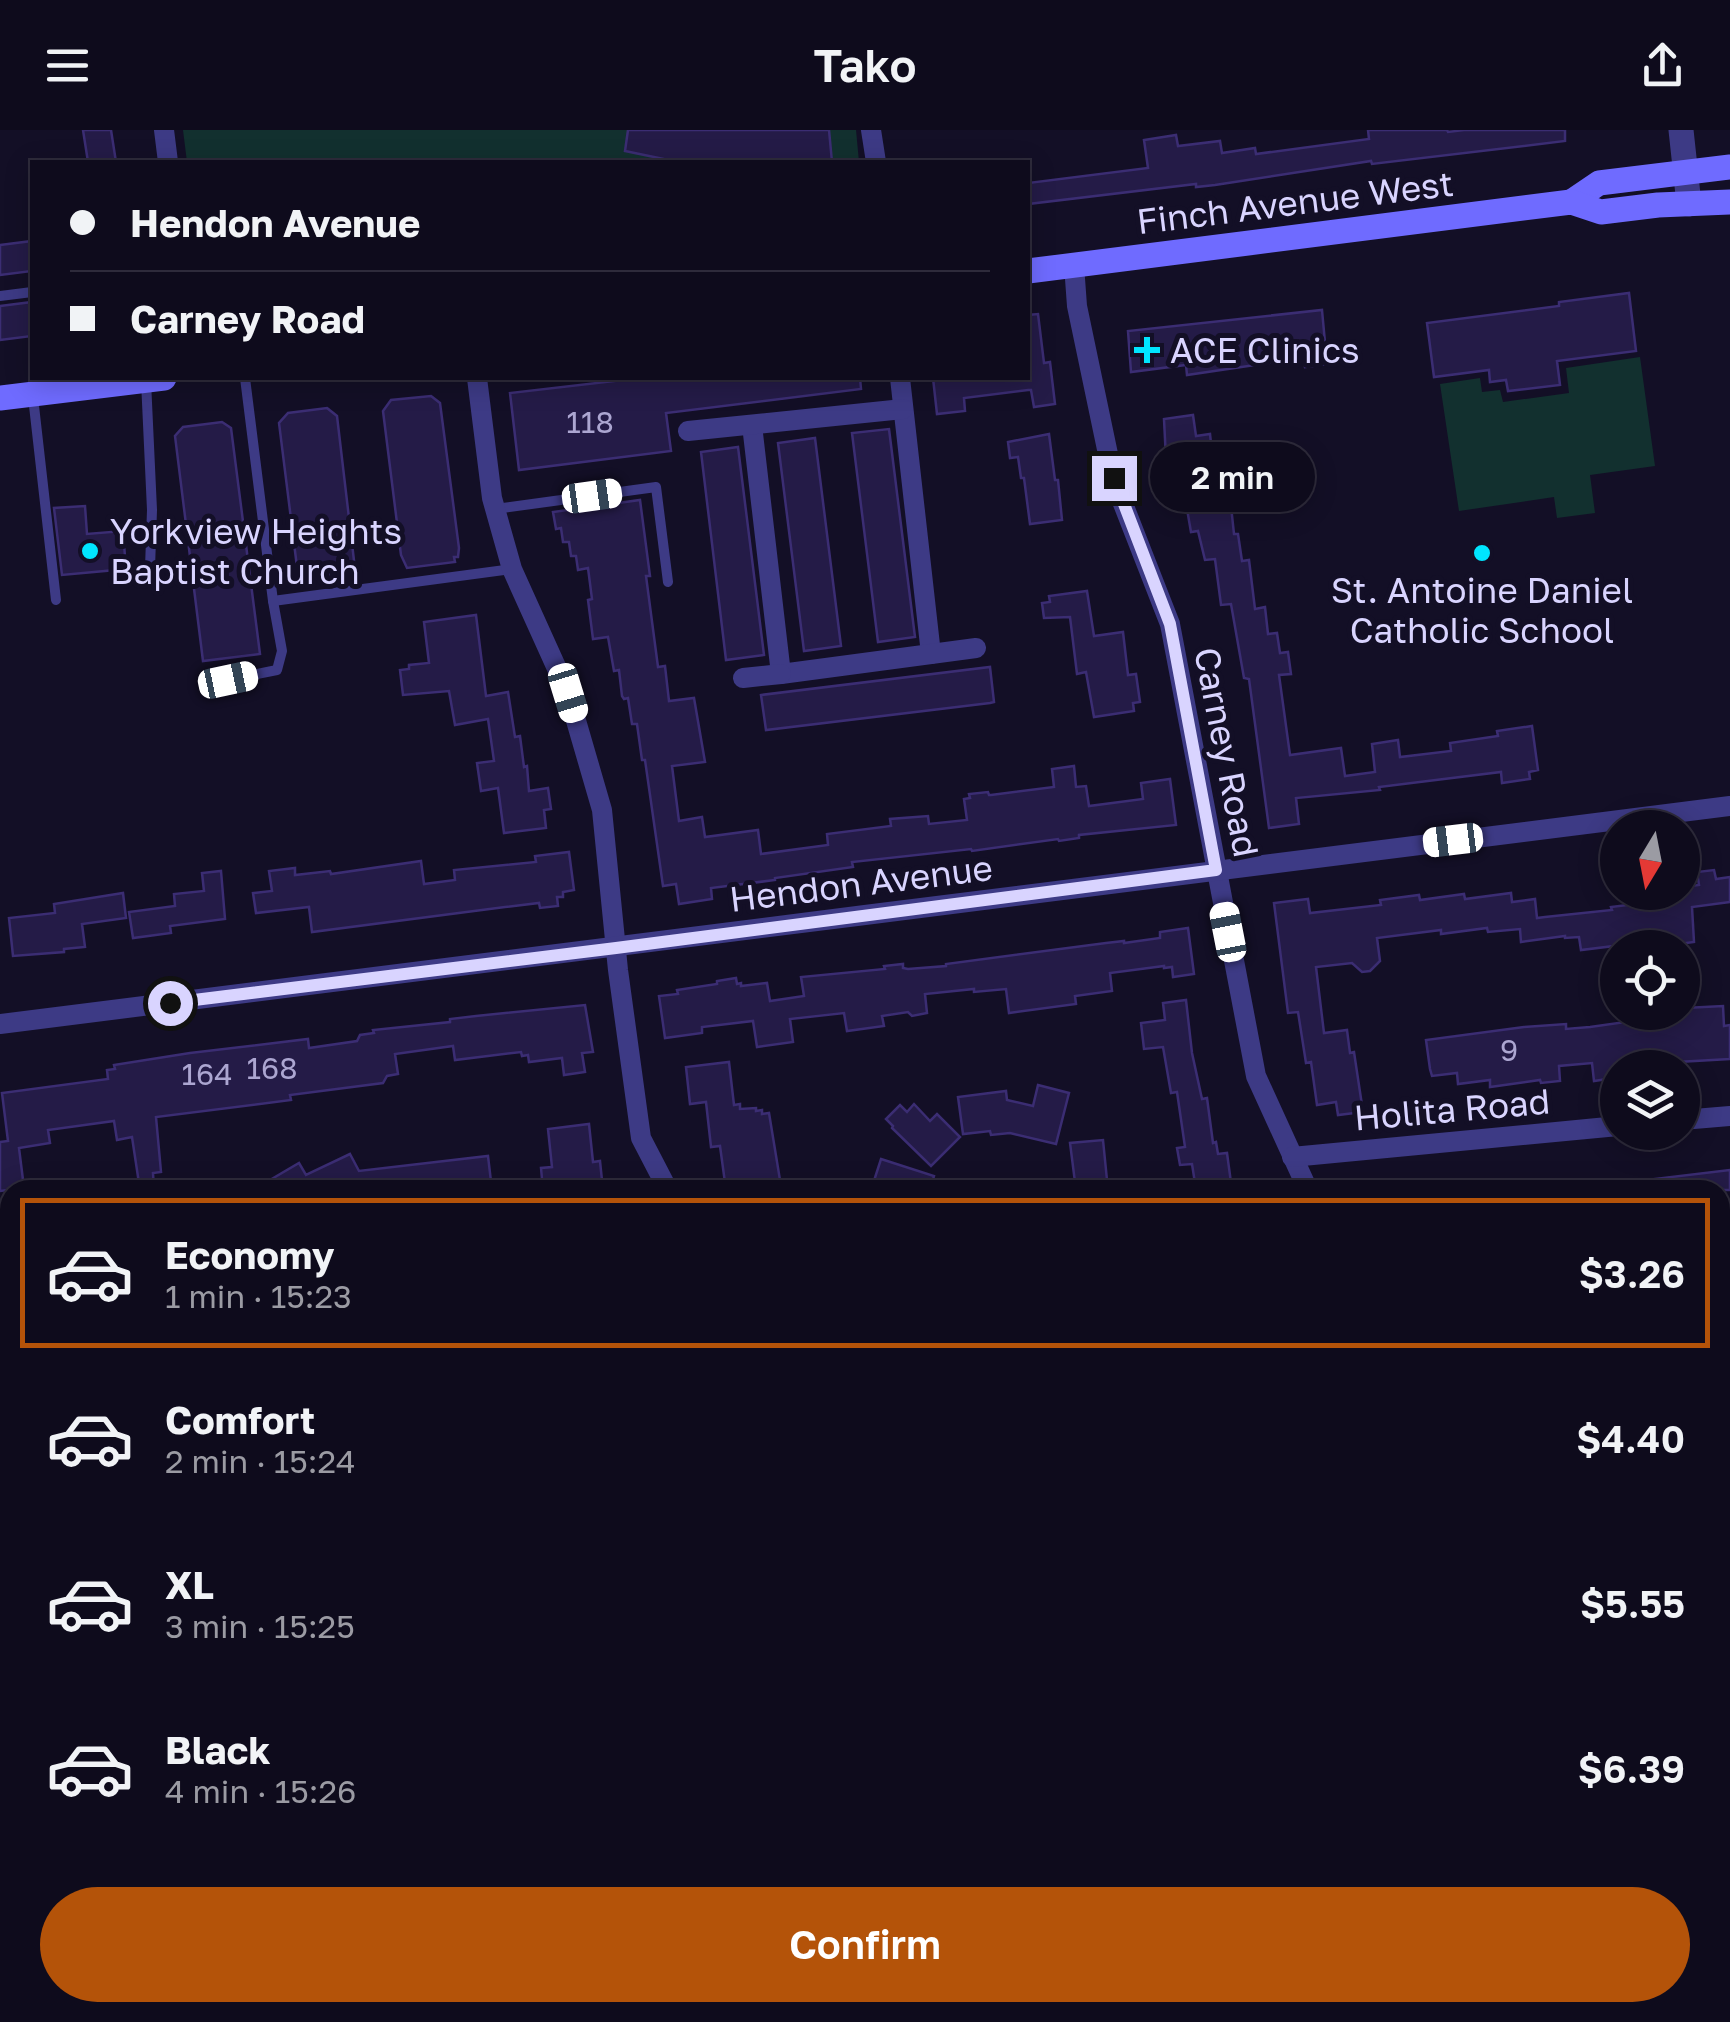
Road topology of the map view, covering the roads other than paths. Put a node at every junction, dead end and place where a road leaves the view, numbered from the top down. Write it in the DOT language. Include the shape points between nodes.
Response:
graph roads {
  1 [pos="164,130"];
  2 [pos="871,130"];
  3 [pos="1681,130"];
  4 [pos="168,160"];
  5 [pos="876,160"];
  6 [pos="1730,166"];
  7 [pos="1686,172"];
  8 [pos="1571,202"];
  9 [pos="1730,202"];
  10 [pos="1690,204"];
  11 [pos="1074,265"];
  12 [pos="1030,271"];
  13 [pos="30,292"];
  14 [pos="0,296"];
  15 [pos="147,380"];
  16 [pos="155,380"];
  17 [pos="245,380"];
  18 [pos="476,380"];
  19 [pos="900,380"];
  20 [pos="33,394"];
  21 [pos="0,398"];
  22 [pos="903,409"];
  23 [pos="752,425"];
  24 [pos="688,431"];
  25 [pos="495,509"];
  26 [pos="150,568"];
  27 [pos="512,569"];
  28 [pos="668,582"];
  29 [pos="56,600"];
  30 [pos="273,601"];
  31 [pos="976,648"];
  32 [pos="931,654"];
  33 [pos="781,674"];
  34 [pos="743,678"];
  35 [pos="228,680"];
  36 [pos="1730,806"];
  37 [pos="1216,870"];
  38 [pos="616,948"];
  39 [pos="0,1024"];
  40 [pos="1730,1116"];
  41 [pos="1700,1118"];
  42 [pos="1600,1128"];
  43 [pos="1292,1157"];
  44 [pos="663,1180"];
  45 [pos="1303,1180"];
  1 -- 4 [label="street"];
  2 -- 5 [label="street"];
  3 -- 7 [label="street"];
  6 -- 7 [label="main road, Finch Avenue West"];
  7 -- 8 [label="main road, Finch Avenue West" via="1599,183"];
  7 -- 10 [label="street"];
  8 -- 10 [label="main road, Finch Avenue West" via="1602,212"];
  8 -- 11 [label="main road, Finch Avenue West"];
  9 -- 10 [label="main road, Finch Avenue West"];
  11 -- 12 [label="main road, Finch Avenue West"];
  11 -- 37 [label="street, Carney Road" via="1114,478 1170,624"];
  13 -- 14 [label="lane"];
  15 -- 20 [label="main road"];
  16 -- 26 [label="lane"];
  17 -- 30 [label="lane"];
  18 -- 25 [label="street"];
  19 -- 22 [label="street"];
  20 -- 21 [label="main road"];
  20 -- 29 [label="lane"];
  22 -- 23 [label="street"];
  22 -- 32 [label="street"];
  23 -- 24 [label="street"];
  23 -- 33 [label="street"];
  25 -- 27 [label="street"];
  25 -- 28 [label="lane" via="656,487"];
  27 -- 30 [label="lane"];
  27 -- 38 [label="street" via="568,693 602,810"];
  30 -- 35 [label="lane" via="282,651 277,670"];
  31 -- 32 [label="street"];
  32 -- 33 [label="street"];
  33 -- 34 [label="street"];
  36 -- 37 [label="street, Hendon Avenue"];
  37 -- 38 [label="street, Hendon Avenue"];
  37 -- 43 [label="street, Carney Road" via="1256,1076"];
  38 -- 39 [label="street, Hendon Avenue"];
  38 -- 44 [label="street" via="641,1138"];
  40 -- 41 [label="street"];
  42 -- 43 [label="street, Holita Road"];
  43 -- 45 [label="street, Carney Road"];
}
